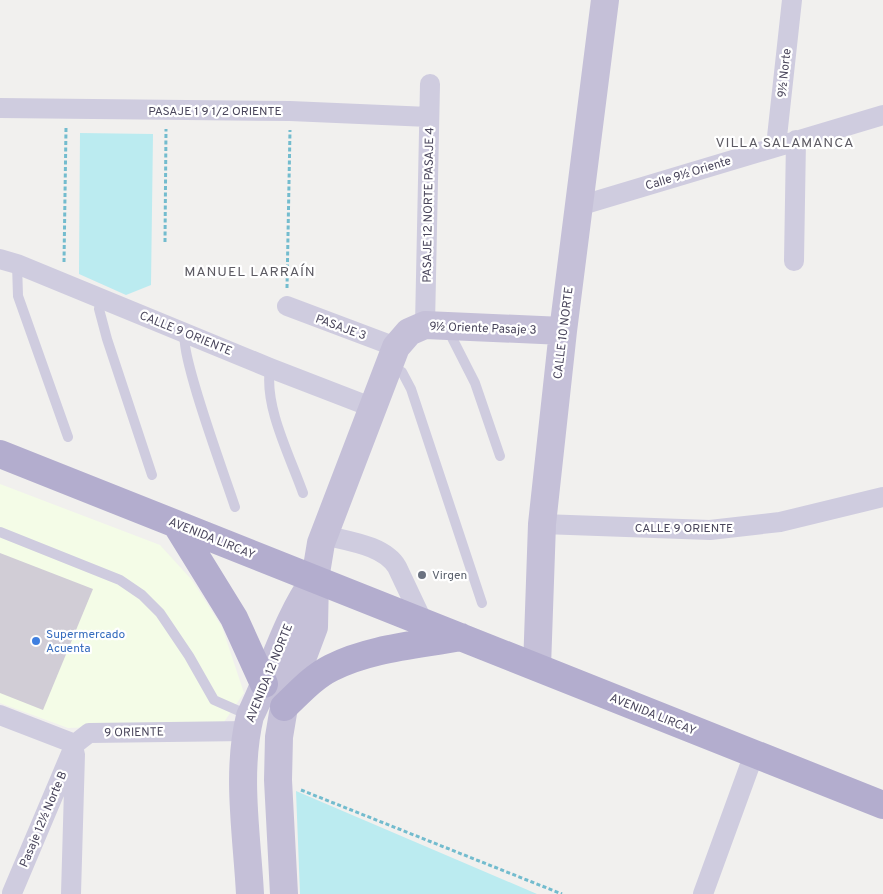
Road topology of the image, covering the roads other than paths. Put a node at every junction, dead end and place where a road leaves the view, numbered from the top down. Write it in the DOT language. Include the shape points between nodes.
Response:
graph roads {
  1 [pos="605,0"];
  2 [pos="792,0"];
  3 [pos="430,84"];
  4 [pos="0,108"];
  5 [pos="883,115"];
  6 [pos="430,117"];
  7 [pos="796,140"];
  8 [pos="776,146"];
  9 [pos="579,206"];
  10 [pos="794,261"];
  11 [pos="9,262"];
  12 [pos="102,298"];
  13 [pos="286,306"];
  14 [pos="185,332"];
  15 [pos="563,332"];
  16 [pos="412,339"];
  17 [pos="270,368"];
  18 [pos="372,407"];
  19 [pos="68,437"];
  20 [pos="0,454"];
  21 [pos="500,456"];
  22 [pos="152,474"];
  23 [pos="303,493"];
  24 [pos="883,498"];
  25 [pos="236,507"];
  26 [pos="176,524"];
  27 [pos="542,524"];
  28 [pos="0,532"];
  29 [pos="324,534"];
  30 [pos="315,579"];
  31 [pos="482,602"];
  32 [pos="423,622"];
  33 [pos="461,637"];
  34 [pos="537,667"];
  35 [pos="264,684"];
  36 [pos="284,707"];
  37 [pos="0,715"];
  38 [pos="248,723"];
  39 [pos="75,744"];
  40 [pos="754,754"];
  41 [pos="883,805"];
  42 [pos="0,890"];
  43 [pos="13,894"];
  44 [pos="71,894"];
  45 [pos="250,894"];
  46 [pos="284,894"];
  47 [pos="703,894"];
  1 -- 9 [label="main road, CALLE 10 NORTE"];
  2 -- 8 [label="street, 9½ Norte"];
  3 -- 6 [label="street, PASAJE 12 NORTE PASAJE 4"];
  4 -- 6 [label="street, PASAJE 1 9 1/2 ORIENTE" via="290,111"];
  5 -- 7 [label="street, Calle 9½ Oriente"];
  6 -- 16 [label="street, PASAJE 12 NORTE PASAJE 4"];
  7 -- 8 [label="street, Calle 9½ Oriente"];
  7 -- 10 [label="street"];
  8 -- 9 [label="street, Calle 9½ Oriente"];
  9 -- 15 [label="main road, CALLE 10 NORTE"];
  11 -- 12 [label="street, CALLE 9 ORIENTE"];
  11 -- 19 [label="lane"];
  12 -- 14 [label="street, CALLE 9 ORIENTE"];
  12 -- 22 [label="lane" via="99,309 107,339"];
  13 -- 16 [label="street, PASAJE 3"];
  14 -- 17 [label="street, CALLE 9 ORIENTE"];
  14 -- 25 [label="lane" via="183,341 190,371"];
  15 -- 16 [label="main road, 9½ Oriente Pasaje 3"];
  15 -- 27 [label="main road, CALLE 10 NORTE"];
  16 -- 18 [label="main road, AVENIDA 12 NORTE"];
  16 -- 21 [label="lane" via="475,383"];
  16 -- 31 [label="lane" via="402,372 411,389"];
  17 -- 18 [label="street, CALLE 9 ORIENTE"];
  17 -- 23 [label="lane" via="269,396"];
  18 -- 29 [label="main road, AVENIDA 12 NORTE"];
  20 -- 26 [label="main road, AVENIDA LIRCAY"];
  24 -- 27 [label="street, CALLE 9 ORIENTE" via="780,522 710,530"];
  26 -- 30 [label="main road, AVENIDA LIRCAY"];
  26 -- 35 [label="main road" via="234,618"];
  27 -- 34 [label="main road, CALLE 10 NORTE"];
  28 -- 38 [label="lane" via="120,580 142,595 160,613 214,700"];
  29 -- 30 [label="main road, AVENIDA 12 NORTE"];
  29 -- 32 [label="street" via="380,552 391,559"];
  30 -- 32 [label="main road, AVENIDA LIRCAY"];
  30 -- 35 [label="main road, AVENIDA 12 NORTE" via="300,601"];
  30 -- 36 [label="main road, AVENIDA 12 NORTE" via="314,627"];
  32 -- 33 [label="main road, AVENIDA LIRCAY"];
  33 -- 34 [label="main road, AVENIDA LIRCAY"];
  33 -- 36 [label="main road" via="352,659 330,668 310,682"];
  34 -- 40 [label="main road, AVENIDA LIRCAY"];
  35 -- 38 [label="main road, AVENIDA 12 NORTE"];
  36 -- 46 [label="main road, AVENIDA 12 NORTE" via="279,737 278,780"];
  37 -- 39 [label="street"];
  38 -- 39 [label="street, 9 ORIENTE" via="89,733"];
  38 -- 45 [label="main road, AVENIDA 12 NORTE" via="243,770"];
  39 -- 43 [label="street, Pasaje 12½ Norte B"];
  39 -- 44 [label="street"];
  40 -- 41 [label="main road, AVENIDA LIRCAY"];
  40 -- 47 [label="street"];
  42 -- 43 [label="street"];
}
